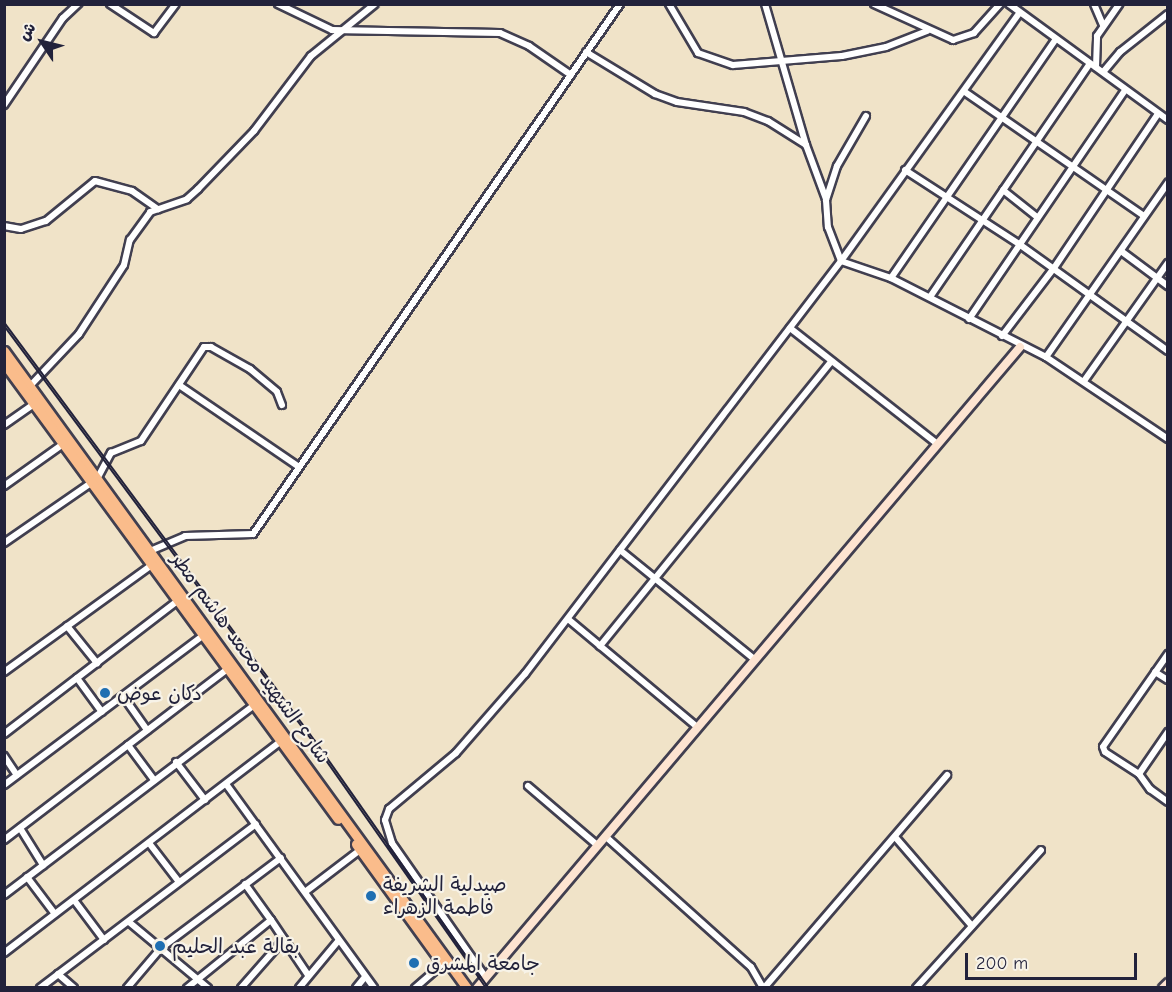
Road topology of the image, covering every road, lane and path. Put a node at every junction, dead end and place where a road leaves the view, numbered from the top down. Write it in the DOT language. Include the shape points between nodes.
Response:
graph roads {
  1 [pos="78,4"];
  2 [pos="110,4"];
  3 [pos="176,4"];
  4 [pos="278,4"];
  5 [pos="375,4"];
  6 [pos="620,4"];
  7 [pos="669,4"];
  8 [pos="765,4"];
  9 [pos="874,4"];
  10 [pos="1000,4"];
  11 [pos="1009,4"];
  12 [pos="1094,4"];
  13 [pos="1119,4"];
  14 [pos="1019,13"];
  15 [pos="1167,14"];
  16 [pos="1103,25"];
  17 [pos="927,31"];
  18 [pos="345,32"];
  19 [pos="1055,40"];
  20 [pos="586,52"];
  21 [pos="783,60"];
  22 [pos="1093,66"];
  23 [pos="1104,71"];
  24 [pos="571,75"];
  25 [pos="1125,90"];
  26 [pos="965,92"];
  27 [pos="4,105"];
  28 [pos="866,116"];
  29 [pos="1001,116"];
  30 [pos="1164,116"];
  31 [pos="1037,141"];
  32 [pos="806,145"];
  33 [pos="1073,165"];
  34 [pos="905,170"];
  35 [pos="1167,183"];
  36 [pos="1108,189"];
  37 [pos="1003,190"];
  38 [pos="944,196"];
  39 [pos="826,200"];
  40 [pos="158,209"];
  41 [pos="1144,216"];
  42 [pos="1036,218"];
  43 [pos="981,219"];
  44 [pos="4,226"];
  45 [pos="1019,244"];
  46 [pos="1120,251"];
  47 [pos="841,261"];
  48 [pos="1167,263"];
  49 [pos="1054,268"];
  50 [pos="891,278"];
  51 [pos="1157,278"];
  52 [pos="1167,286"];
  53 [pos="1089,294"];
  54 [pos="930,297"];
  55 [pos="969,319"];
  56 [pos="1127,320"];
  57 [pos="790,328"];
  58 [pos="1002,336"];
  59 [pos="1020,347"];
  60 [pos="4,351"];
  61 [pos="1167,351"];
  62 [pos="1046,357"];
  63 [pos="832,361"];
  64 [pos="4,363"];
  65 [pos="1084,381"];
  66 [pos="179,385"];
  67 [pos="30,386"];
  68 [pos="34,404"];
  69 [pos="282,405"];
  70 [pos="4,425"];
  71 [pos="1167,439"];
  72 [pos="936,443"];
  73 [pos="63,444"];
  74 [pos="299,467"];
  75 [pos="94,481"];
  76 [pos="4,486"];
  77 [pos="4,543"];
  78 [pos="620,550"];
  79 [pos="150,551"];
  80 [pos="152,565"];
  81 [pos="655,578"];
  82 [pos="180,598"];
  83 [pos="568,619"];
  84 [pos="67,626"];
  85 [pos="204,636"];
  86 [pos="600,646"];
  87 [pos="1167,654"];
  88 [pos="754,659"];
  89 [pos="97,663"];
  90 [pos="228,669"];
  91 [pos="4,672"];
  92 [pos="1155,672"];
  93 [pos="77,678"];
  94 [pos="1167,680"];
  95 [pos="123,696"];
  96 [pos="254,705"];
  97 [pos="102,712"];
  98 [pos="697,727"];
  99 [pos="147,730"];
  100 [pos="1167,732"];
  101 [pos="4,734"];
  102 [pos="280,742"];
  103 [pos="128,745"];
  104 [pos="4,756"];
  105 [pos="176,762"];
  106 [pos="1139,774"];
  107 [pos="17,775"];
  108 [pos="947,776"];
  109 [pos="154,780"];
  110 [pos="226,784"];
  111 [pos="4,785"];
  112 [pos="528,786"];
  113 [pos="205,800"];
  114 [pos="1167,802"];
  115 [pos="256,824"];
  116 [pos="20,828"];
  117 [pos="605,836"];
  118 [pos="896,838"];
  119 [pos="4,840"];
  120 [pos="149,843"];
  121 [pos="597,845"];
  122 [pos="360,850"];
  123 [pos="1041,850"];
  124 [pos="281,858"];
  125 [pos="43,865"];
  126 [pos="27,877"];
  127 [pos="179,882"];
  128 [pos="245,884"];
  129 [pos="305,892"];
  130 [pos="4,895"];
  131 [pos="74,900"];
  132 [pos="55,914"];
  133 [pos="271,920"];
  134 [pos="129,922"];
  135 [pos="972,926"];
  136 [pos="284,939"];
  137 [pos="104,940"];
  138 [pos="339,940"];
  139 [pos="161,948"];
  140 [pos="4,953"];
  141 [pos="443,964"];
  142 [pos="58,974"];
  143 [pos="308,975"];
  144 [pos="484,975"];
  145 [pos="196,977"];
  146 [pos="365,977"];
  147 [pos="1167,983"];
  148 [pos="40,987"];
  149 [pos="74,987"];
  150 [pos="127,987"];
  151 [pos="187,987"];
  152 [pos="208,987"];
  153 [pos="241,987"];
  154 [pos="299,987"];
  155 [pos="356,987"];
  156 [pos="374,987"];
  157 [pos="415,987"];
  158 [pos="459,987"];
  159 [pos="467,987"];
  160 [pos="477,987"];
  161 [pos="763,987"];
  162 [pos="915,987"];
  163 [pos="1163,987"];
  1 -- 27 [label="street" via="63,18"];
  2 -- 3 [label="street" via="154,33"];
  4 -- 18 [label="street" via="320,26"];
  5 -- 18 [label="street"];
  6 -- 20 [label="street"];
  7 -- 21 [label="street" via="700,54 733,65"];
  8 -- 21 [label="street"];
  9 -- 17 [label="street"];
  10 -- 17 [label="street" via="974,33 963,39 953,40"];
  11 -- 14 [label="street"];
  12 -- 16 [label="street"];
  13 -- 16 [label="street"];
  14 -- 19 [label="street"];
  14 -- 26 [label="street"];
  15 -- 23 [label="street" via="1120,52"];
  16 -- 22 [label="street"];
  17 -- 21 [label="street" via="857,54"];
  18 -- 24 [label="street" via="492,32 522,42"];
  18 -- 40 [label="street" via="311,56 254,131 198,189 187,199"];
  19 -- 22 [label="street"];
  19 -- 29 [label="street"];
  20 -- 24 [label="street"];
  20 -- 32 [label="street" via="655,94 677,102 744,112 768,121"];
  21 -- 32 [label="street"];
  22 -- 23 [label="street"];
  22 -- 31 [label="street"];
  23 -- 25 [label="street"];
  24 -- 74 [label="street"];
  25 -- 30 [label="street"];
  25 -- 33 [label="street"];
  26 -- 29 [label="street"];
  26 -- 34 [label="street"];
  28 -- 39 [label="street" via="837,166"];
  29 -- 31 [label="street"];
  29 -- 38 [label="street"];
  30 -- 36 [label="street"];
  31 -- 33 [label="street"];
  31 -- 37 [label="street"];
  32 -- 39 [label="street"];
  33 -- 36 [label="street"];
  33 -- 42 [label="street"];
  34 -- 38 [label="street"];
  34 -- 47 [label="street"];
  35 -- 41 [label="street"];
  36 -- 41 [label="street"];
  36 -- 49 [label="street"];
  37 -- 42 [label="street"];
  37 -- 43 [label="street"];
  38 -- 43 [label="street"];
  38 -- 50 [label="street"];
  39 -- 47 [label="street" via="828,227"];
  40 -- 44 [label="street" via="132,192 95,181 46,221 21,229"];
  40 -- 67 [label="street" via="150,212 136,231 124,265 79,334"];
  41 -- 46 [label="street"];
  42 -- 45 [label="street"];
  43 -- 45 [label="street"];
  43 -- 54 [label="street"];
  45 -- 49 [label="street"];
  45 -- 55 [label="street"];
  46 -- 51 [label="street"];
  46 -- 53 [label="street"];
  47 -- 50 [label="street"];
  47 -- 57 [label="street"];
  48 -- 51 [label="street"];
  49 -- 53 [label="street"];
  49 -- 58 [label="street"];
  50 -- 54 [label="street"];
  51 -- 52 [label="street"];
  51 -- 56 [label="street"];
  53 -- 56 [label="street"];
  53 -- 62 [label="street"];
  54 -- 55 [label="street"];
  55 -- 58 [label="street"];
  56 -- 61 [label="street"];
  56 -- 65 [label="street"];
  57 -- 63 [label="street"];
  57 -- 78 [label="street"];
  58 -- 59 [label="street"];
  59 -- 62 [label="street"];
  59 -- 72 [label="street"];
  60 -- 67 [label="main road, شارع الشهيد محمد هاشم مطر"];
  62 -- 65 [label="street"];
  63 -- 72 [label="street"];
  63 -- 81 [label="street"];
  64 -- 68 [label="main road, شارع الشهيد محمد هاشم مطر"];
  65 -- 71 [label="street"];
  66 -- 69 [label="street" via="204,347 211,347 268,383"];
  66 -- 74 [label="street"];
  66 -- 75 [label="street" via="141,441 116,448"];
  67 -- 75 [label="main road, شارع الشهيد محمد هاشم مطر"];
  68 -- 70 [label="street"];
  68 -- 73 [label="main road, شارع الشهيد محمد هاشم مطر"];
  72 -- 88 [label="street"];
  73 -- 75 [label="main road, شارع الشهيد محمد هاشم مطر"];
  73 -- 76 [label="street"];
  74 -- 79 [label="street" via="253,534 185,536"];
  75 -- 77 [label="street"];
  75 -- 79 [label="main road, شارع الشهيد محمد هاشم مطر"];
  75 -- 80 [label="main road, شارع الشهيد محمد هاشم مطر"];
  78 -- 81 [label="street"];
  78 -- 83 [label="street"];
  79 -- 82 [label="main road, شارع الشهيد محمد هاشم مطر"];
  80 -- 82 [label="main road, شارع الشهيد محمد هاشم مطر"];
  80 -- 84 [label="street"];
  81 -- 86 [label="street"];
  81 -- 88 [label="street"];
  82 -- 85 [label="main road, شارع الشهيد محمد هاشم مطر"];
  82 -- 89 [label="street"];
  82 -- 159 [label="main road, شارع الشهيد محمد هاشم مطر"];
  83 -- 86 [label="street"];
  83 -- 144 [label="street" via="456,753 389,809 385,820 392,843 406,865"];
  84 -- 89 [label="street"];
  84 -- 91 [label="street"];
  85 -- 90 [label="main road, شارع الشهيد محمد هاشم مطر"];
  85 -- 95 [label="street"];
  86 -- 98 [label="street"];
  87 -- 92 [label="street"];
  88 -- 98 [label="street"];
  89 -- 93 [label="street"];
  90 -- 96 [label="main road, شارع الشهيد محمد هاشم مطر"];
  90 -- 99 [label="street"];
  92 -- 94 [label="street"];
  92 -- 106 [label="street" via="1103,747"];
  93 -- 97 [label="street"];
  93 -- 101 [label="street"];
  95 -- 97 [label="street"];
  95 -- 99 [label="street"];
  96 -- 102 [label="main road, شارع الشهيد محمد هاشم مطر"];
  96 -- 105 [label="street"];
  97 -- 107 [label="street"];
  98 -- 117 [label="street"];
  99 -- 103 [label="street"];
  100 -- 106 [label="street"];
  102 -- 110 [label="street"];
  102 -- 122 [label="main road, شارع الشهيد محمد هاشم مطر"];
  103 -- 109 [label="street"];
  103 -- 116 [label="street"];
  104 -- 107 [label="street"];
  105 -- 109 [label="street"];
  105 -- 113 [label="street"];
  106 -- 114 [label="street"];
  107 -- 111 [label="street"];
  108 -- 118 [label="street"];
  109 -- 125 [label="street"];
  110 -- 113 [label="street"];
  110 -- 115 [label="street"];
  112 -- 121 [label="street"];
  113 -- 120 [label="street"];
  115 -- 124 [label="street"];
  115 -- 127 [label="street"];
  116 -- 119 [label="street"];
  116 -- 125 [label="street"];
  117 -- 121 [label="street"];
  117 -- 161 [label="street" via="751,967"];
  118 -- 135 [label="street"];
  118 -- 161 [label="street"];
  120 -- 127 [label="street"];
  120 -- 131 [label="street"];
  121 -- 144 [label="street"];
  122 -- 129 [label="street"];
  122 -- 141 [label="main road, شارع الشهيد محمد هاشم مطر"];
  123 -- 135 [label="street"];
  124 -- 128 [label="street"];
  124 -- 129 [label="street"];
  125 -- 126 [label="street"];
  126 -- 130 [label="street"];
  126 -- 132 [label="street"];
  127 -- 134 [label="street"];
  128 -- 133 [label="street"];
  128 -- 139 [label="street"];
  129 -- 138 [label="street"];
  131 -- 132 [label="street"];
  131 -- 137 [label="street"];
  132 -- 140 [label="street"];
  133 -- 136 [label="street"];
  133 -- 145 [label="street"];
  134 -- 137 [label="street"];
  134 -- 139 [label="street"];
  135 -- 162 [label="street"];
  136 -- 143 [label="street"];
  136 -- 153 [label="street"];
  137 -- 142 [label="street"];
  138 -- 143 [label="street"];
  138 -- 146 [label="street"];
  139 -- 145 [label="street"];
  139 -- 150 [label="street"];
  141 -- 157 [label="street"];
  141 -- 158 [label="main road, شارع الشهيد محمد هاشم مطر"];
  142 -- 148 [label="street"];
  142 -- 149 [label="street"];
  143 -- 154 [label="street"];
  144 -- 160 [label="street"];
  145 -- 151 [label="street"];
  145 -- 152 [label="street"];
  146 -- 155 [label="street"];
  146 -- 156 [label="street"];
  147 -- 163 [label="street"];
}
